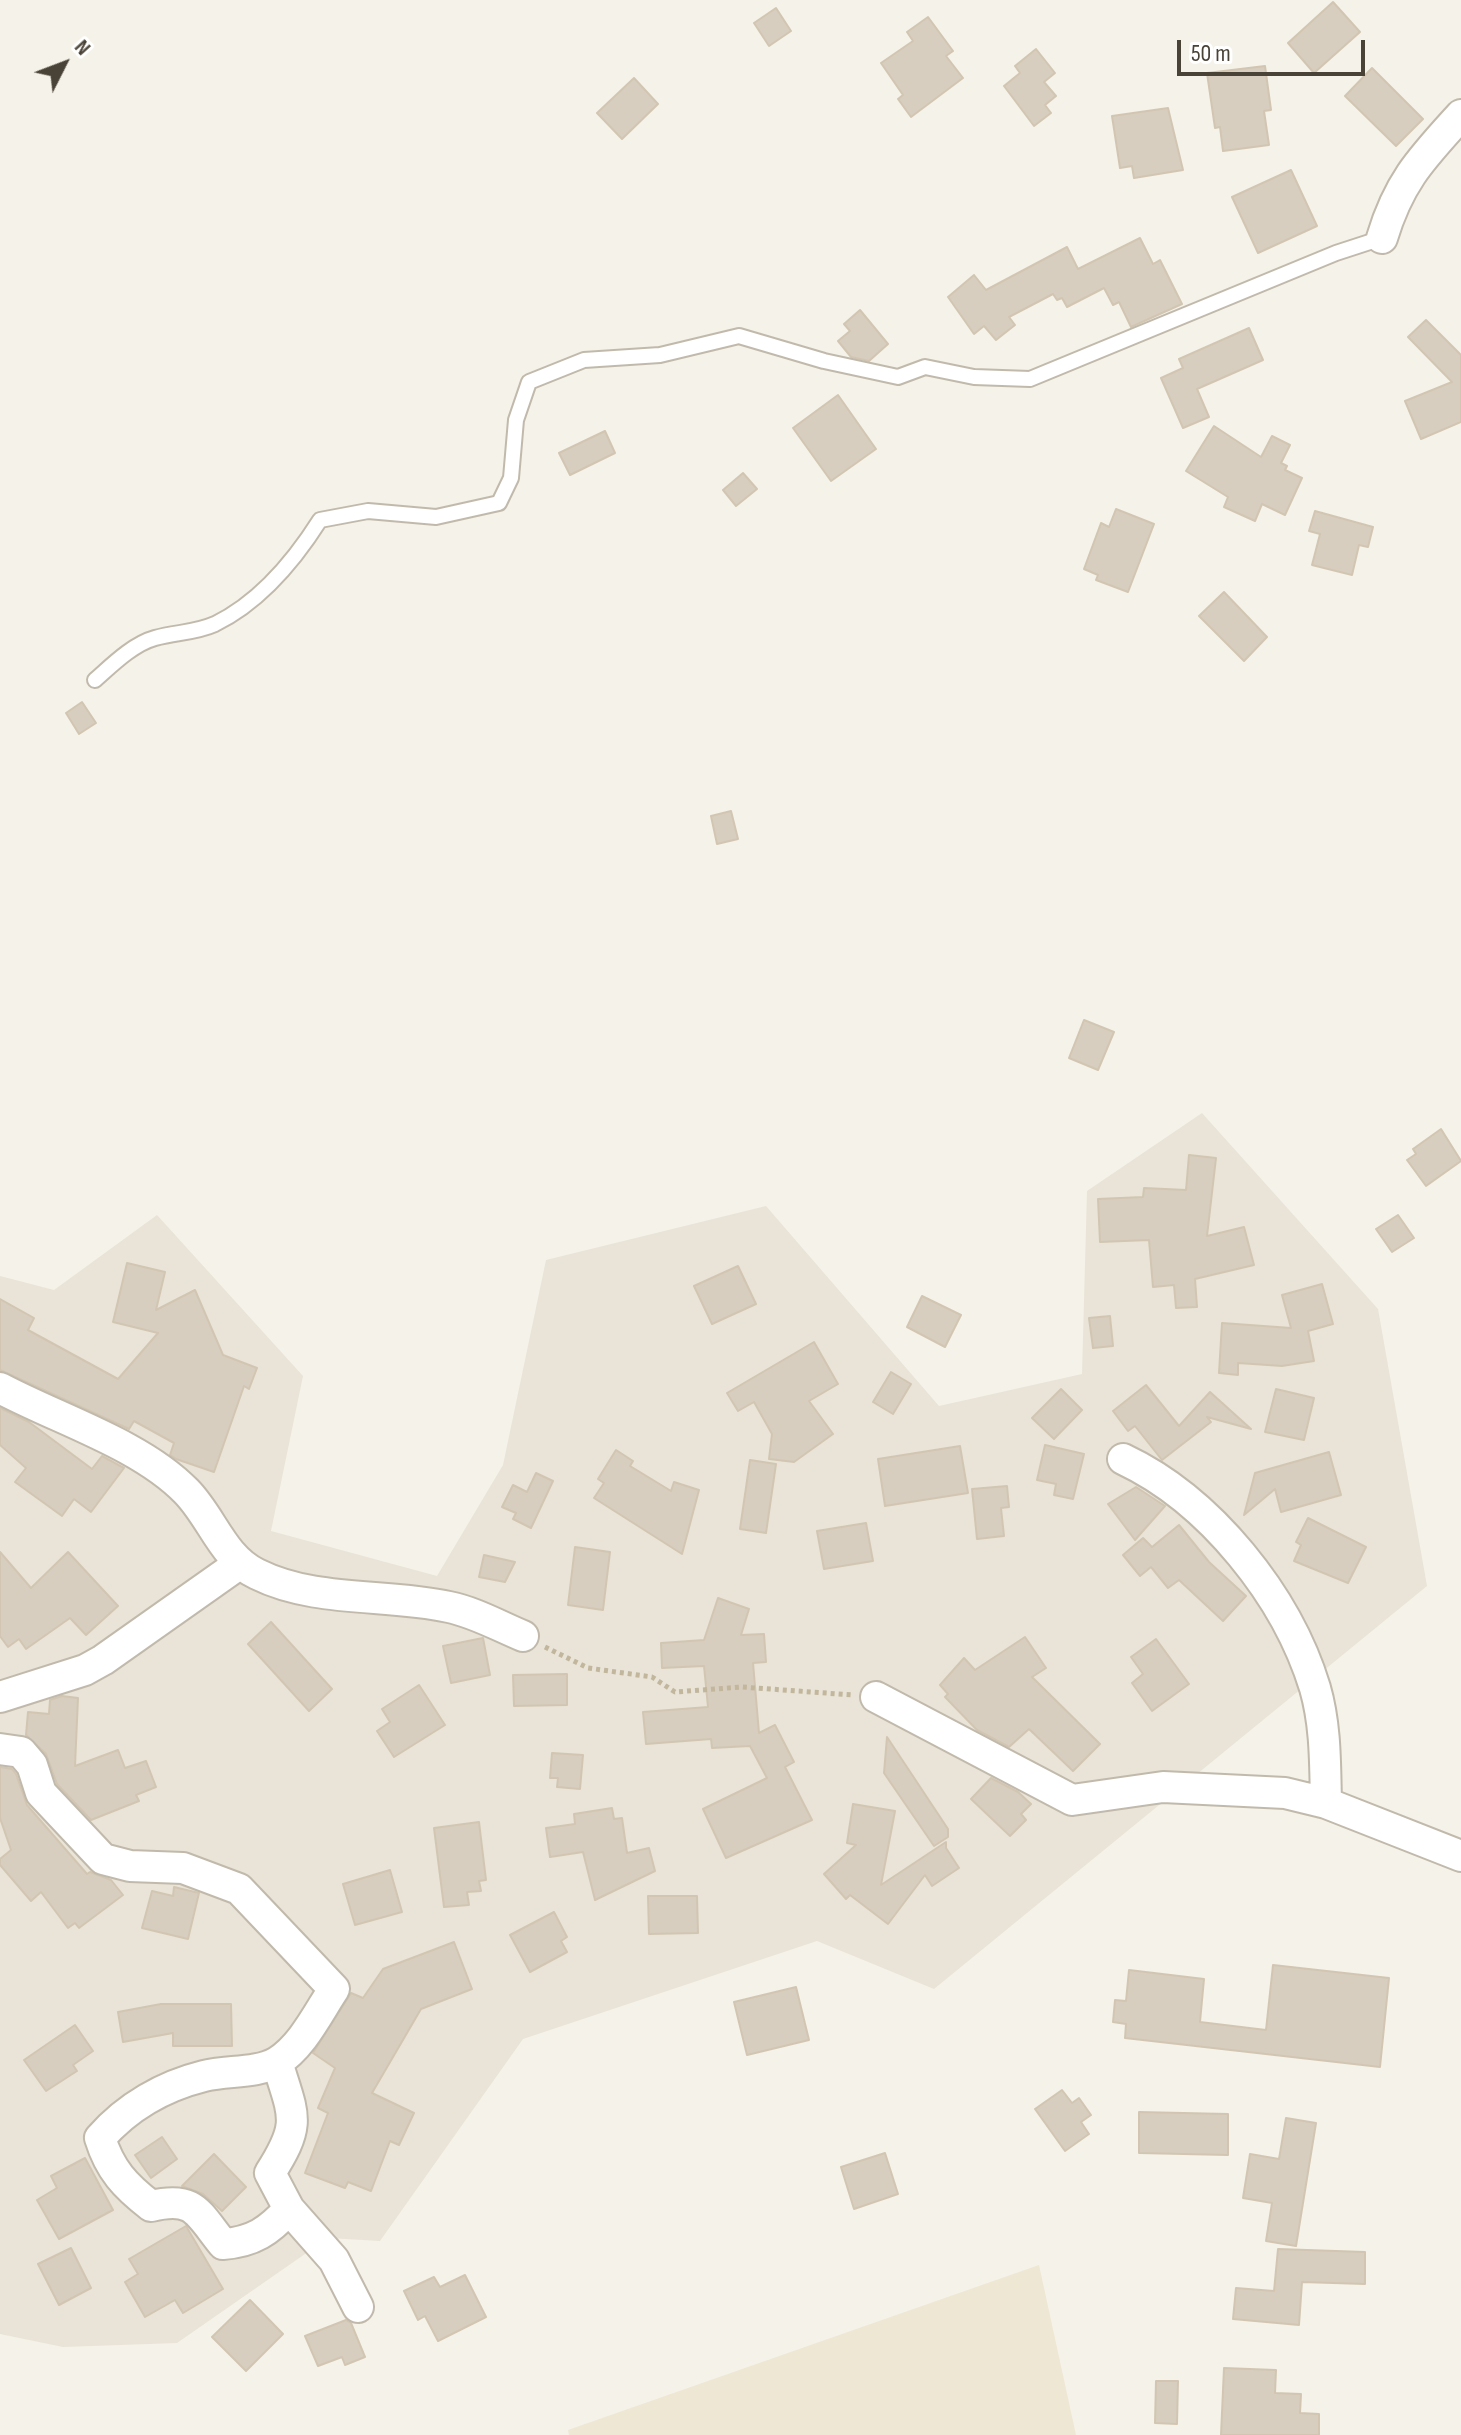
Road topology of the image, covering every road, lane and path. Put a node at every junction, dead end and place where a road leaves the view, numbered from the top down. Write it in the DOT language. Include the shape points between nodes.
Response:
graph roads {
  1 [pos="1461,115"];
  2 [pos="1382,238"];
  3 [pos="95,680"];
  4 [pos="0,1388"];
  5 [pos="1123,1459"];
  6 [pos="239,1564"];
  7 [pos="523,1636"];
  8 [pos="3,1696"];
  9 [pos="876,1697"];
  10 [pos="0,1749"];
  11 [pos="1326,1803"];
  12 [pos="1461,1856"];
  13 [pos="277,2062"];
  14 [pos="289,2209"];
  15 [pos="358,2307"];
  1 -- 2 [label="street" via="1413,168 1396,196"];
  2 -- 3 [label="lane" via="1030,379 974,377 925,367 898,377 739,336 660,355 584,360 529,382 516,420 511,478 499,503 436,517 368,511 320,520 284,571 217,623 192,633 153,638"];
  4 -- 6 [label="street" via="111,1441 174,1482"];
  5 -- 11 [label="street" via="1188,1501 1249,1568 1284,1619 1308,1668 1320,1711"];
  6 -- 7 [label="street" via="316,1591 450,1607"];
  6 -- 8 [label="street" via="103,1660"];
  7 -- 9 [label="path" via="588,1668 652,1677 675,1692 742,1687"];
  9 -- 11 [label="street" via="1072,1800 1163,1787 1262,1790"];
  10 -- 13 [label="street" via="21,1752 32,1765 41,1793 103,1859 183,1868 239,1889 334,1989 304,2036"];
  11 -- 12 [label="street"];
  13 -- 14 [label="street" via="294,2131 270,2173"];
  13 -- 14 [label="street" via="204,2076 137,2103 100,2138 109,2165 126,2186 151,2206 176,2200 194,2208 223,2244 244,2243 270,2231"];
  14 -- 15 [label="street" via="334,2260"];
}
